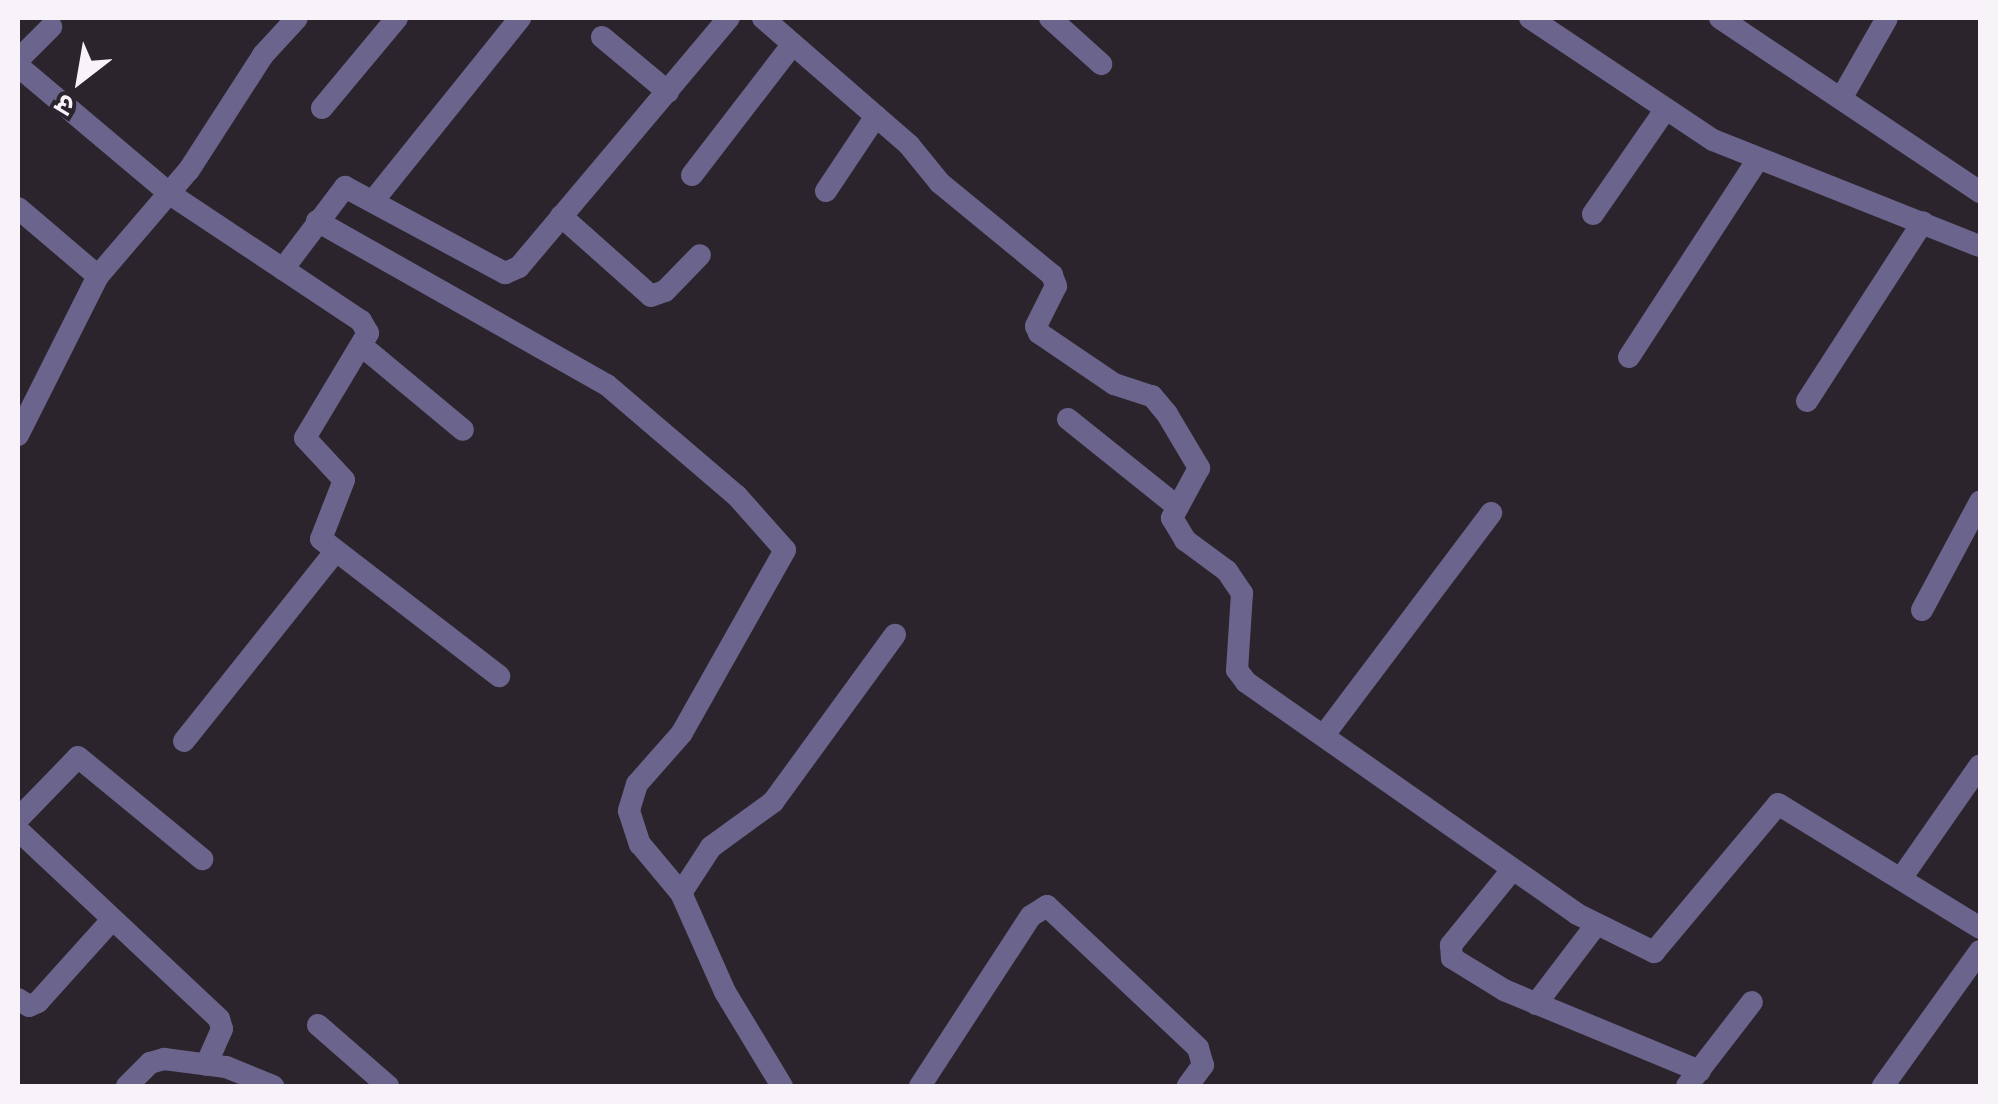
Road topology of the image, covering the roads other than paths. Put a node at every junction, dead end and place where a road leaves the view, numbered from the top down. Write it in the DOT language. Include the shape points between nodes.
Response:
graph roads {
  1 [pos="297,18"];
  2 [pos="397,18"];
  3 [pos="520,18"];
  4 [pos="730,18"];
  5 [pos="763,18"];
  6 [pos="1050,18"];
  7 [pos="1530,18"];
  8 [pos="1723,18"];
  9 [pos="1888,18"];
  10 [pos="51,27"];
  11 [pos="602,38"];
  12 [pos="794,44"];
  13 [pos="18,64"];
  14 [pos="1102,64"];
  15 [pos="668,92"];
  16 [pos="1842,97"];
  17 [pos="322,108"];
  18 [pos="1666,110"];
  19 [pos="876,116"];
  20 [pos="1758,159"];
  21 [pos="692,175"];
  22 [pos="826,191"];
  23 [pos="1980,192"];
  24 [pos="170,194"];
  25 [pos="373,201"];
  26 [pos="18,208"];
  27 [pos="1594,214"];
  28 [pos="562,216"];
  29 [pos="316,220"];
  30 [pos="1924,222"];
  31 [pos="1980,246"];
  32 [pos="700,255"];
  33 [pos="284,269"];
  34 [pos="98,276"];
  35 [pos="362,346"];
  36 [pos="1628,357"];
  37 [pos="1807,402"];
  38 [pos="1068,419"];
  39 [pos="463,430"];
  40 [pos="18,435"];
  41 [pos="1980,502"];
  42 [pos="1174,504"];
  43 [pos="1491,512"];
  44 [pos="335,552"];
  45 [pos="1922,610"];
  46 [pos="895,635"];
  47 [pos="499,676"];
  48 [pos="1324,735"];
  49 [pos="184,741"];
  50 [pos="1980,765"];
  51 [pos="18,820"];
  52 [pos="18,830"];
  53 [pos="202,859"];
  54 [pos="1512,870"];
  55 [pos="1902,878"];
  56 [pos="682,893"];
  57 [pos="110,921"];
  58 [pos="1596,925"];
  59 [pos="1980,928"];
  60 [pos="1980,951"];
  61 [pos="18,1000"];
  62 [pos="1752,1002"];
  63 [pos="1536,1004"];
  64 [pos="318,1026"];
  65 [pos="206,1065"];
  66 [pos="1691,1082"];
  67 [pos="126,1086"];
  68 [pos="273,1086"];
  69 [pos="388,1086"];
  70 [pos="782,1086"];
  71 [pos="920,1086"];
  72 [pos="1188,1086"];
  73 [pos="1883,1086"];
  1 -- 24 [label="street" via="263,55"];
  2 -- 17 [label="street"];
  3 -- 25 [label="street"];
  4 -- 15 [label="street"];
  5 -- 12 [label="street"];
  6 -- 14 [label="street"];
  7 -- 18 [label="street"];
  8 -- 16 [label="street"];
  9 -- 16 [label="street"];
  10 -- 13 [label="street"];
  11 -- 15 [label="street"];
  12 -- 19 [label="street"];
  12 -- 21 [label="street"];
  13 -- 24 [label="street"];
  15 -- 28 [label="street"];
  16 -- 23 [label="street"];
  18 -- 20 [label="street"];
  18 -- 27 [label="street"];
  19 -- 22 [label="street"];
  19 -- 42 [label="street" via="940,183 1052,274 1056,286 1036,326 1039,333 1114,384 1158,402 1199,468"];
  20 -- 30 [label="street"];
  20 -- 36 [label="street"];
  24 -- 33 [label="street"];
  24 -- 34 [label="street"];
  25 -- 28 [label="street" via="505,274 519,267"];
  25 -- 29 [label="street" via="345,187"];
  26 -- 34 [label="street"];
  28 -- 32 [label="street" via="651,296 665,291"];
  29 -- 33 [label="street"];
  29 -- 56 [label="street" via="607,385 736,496 786,550 682,733 630,796 640,844"];
  30 -- 31 [label="street"];
  30 -- 37 [label="street"];
  33 -- 35 [label="street" via="361,321 368,332"];
  34 -- 40 [label="street"];
  35 -- 39 [label="street"];
  35 -- 44 [label="street" via="305,438 344,480 320,533"];
  38 -- 42 [label="street"];
  41 -- 45 [label="street"];
  42 -- 48 [label="street" via="1178,532 1227,571 1242,593 1240,676"];
  43 -- 48 [label="street"];
  44 -- 47 [label="street"];
  44 -- 49 [label="street"];
  46 -- 56 [label="street" via="773,802 711,846"];
  48 -- 54 [label="street"];
  50 -- 55 [label="street"];
  51 -- 53 [label="street" via="78,756"];
  52 -- 57 [label="street"];
  54 -- 58 [label="street"];
  54 -- 63 [label="street" via="1449,954"];
  55 -- 58 [label="street" via="1778,804 1660,952"];
  55 -- 59 [label="street"];
  56 -- 70 [label="street" via="725,992"];
  57 -- 61 [label="street" via="38,1002"];
  57 -- 65 [label="street" via="218,1019 222,1029"];
  58 -- 63 [label="street"];
  60 -- 73 [label="street"];
  62 -- 66 [label="street"];
  63 -- 66 [label="street"];
  64 -- 69 [label="street"];
  65 -- 67 [label="street" via="155,1060"];
  65 -- 68 [label="street"];
  71 -- 72 [label="street" via="1031,916 1047,906 1198,1048 1203,1066"];
}
